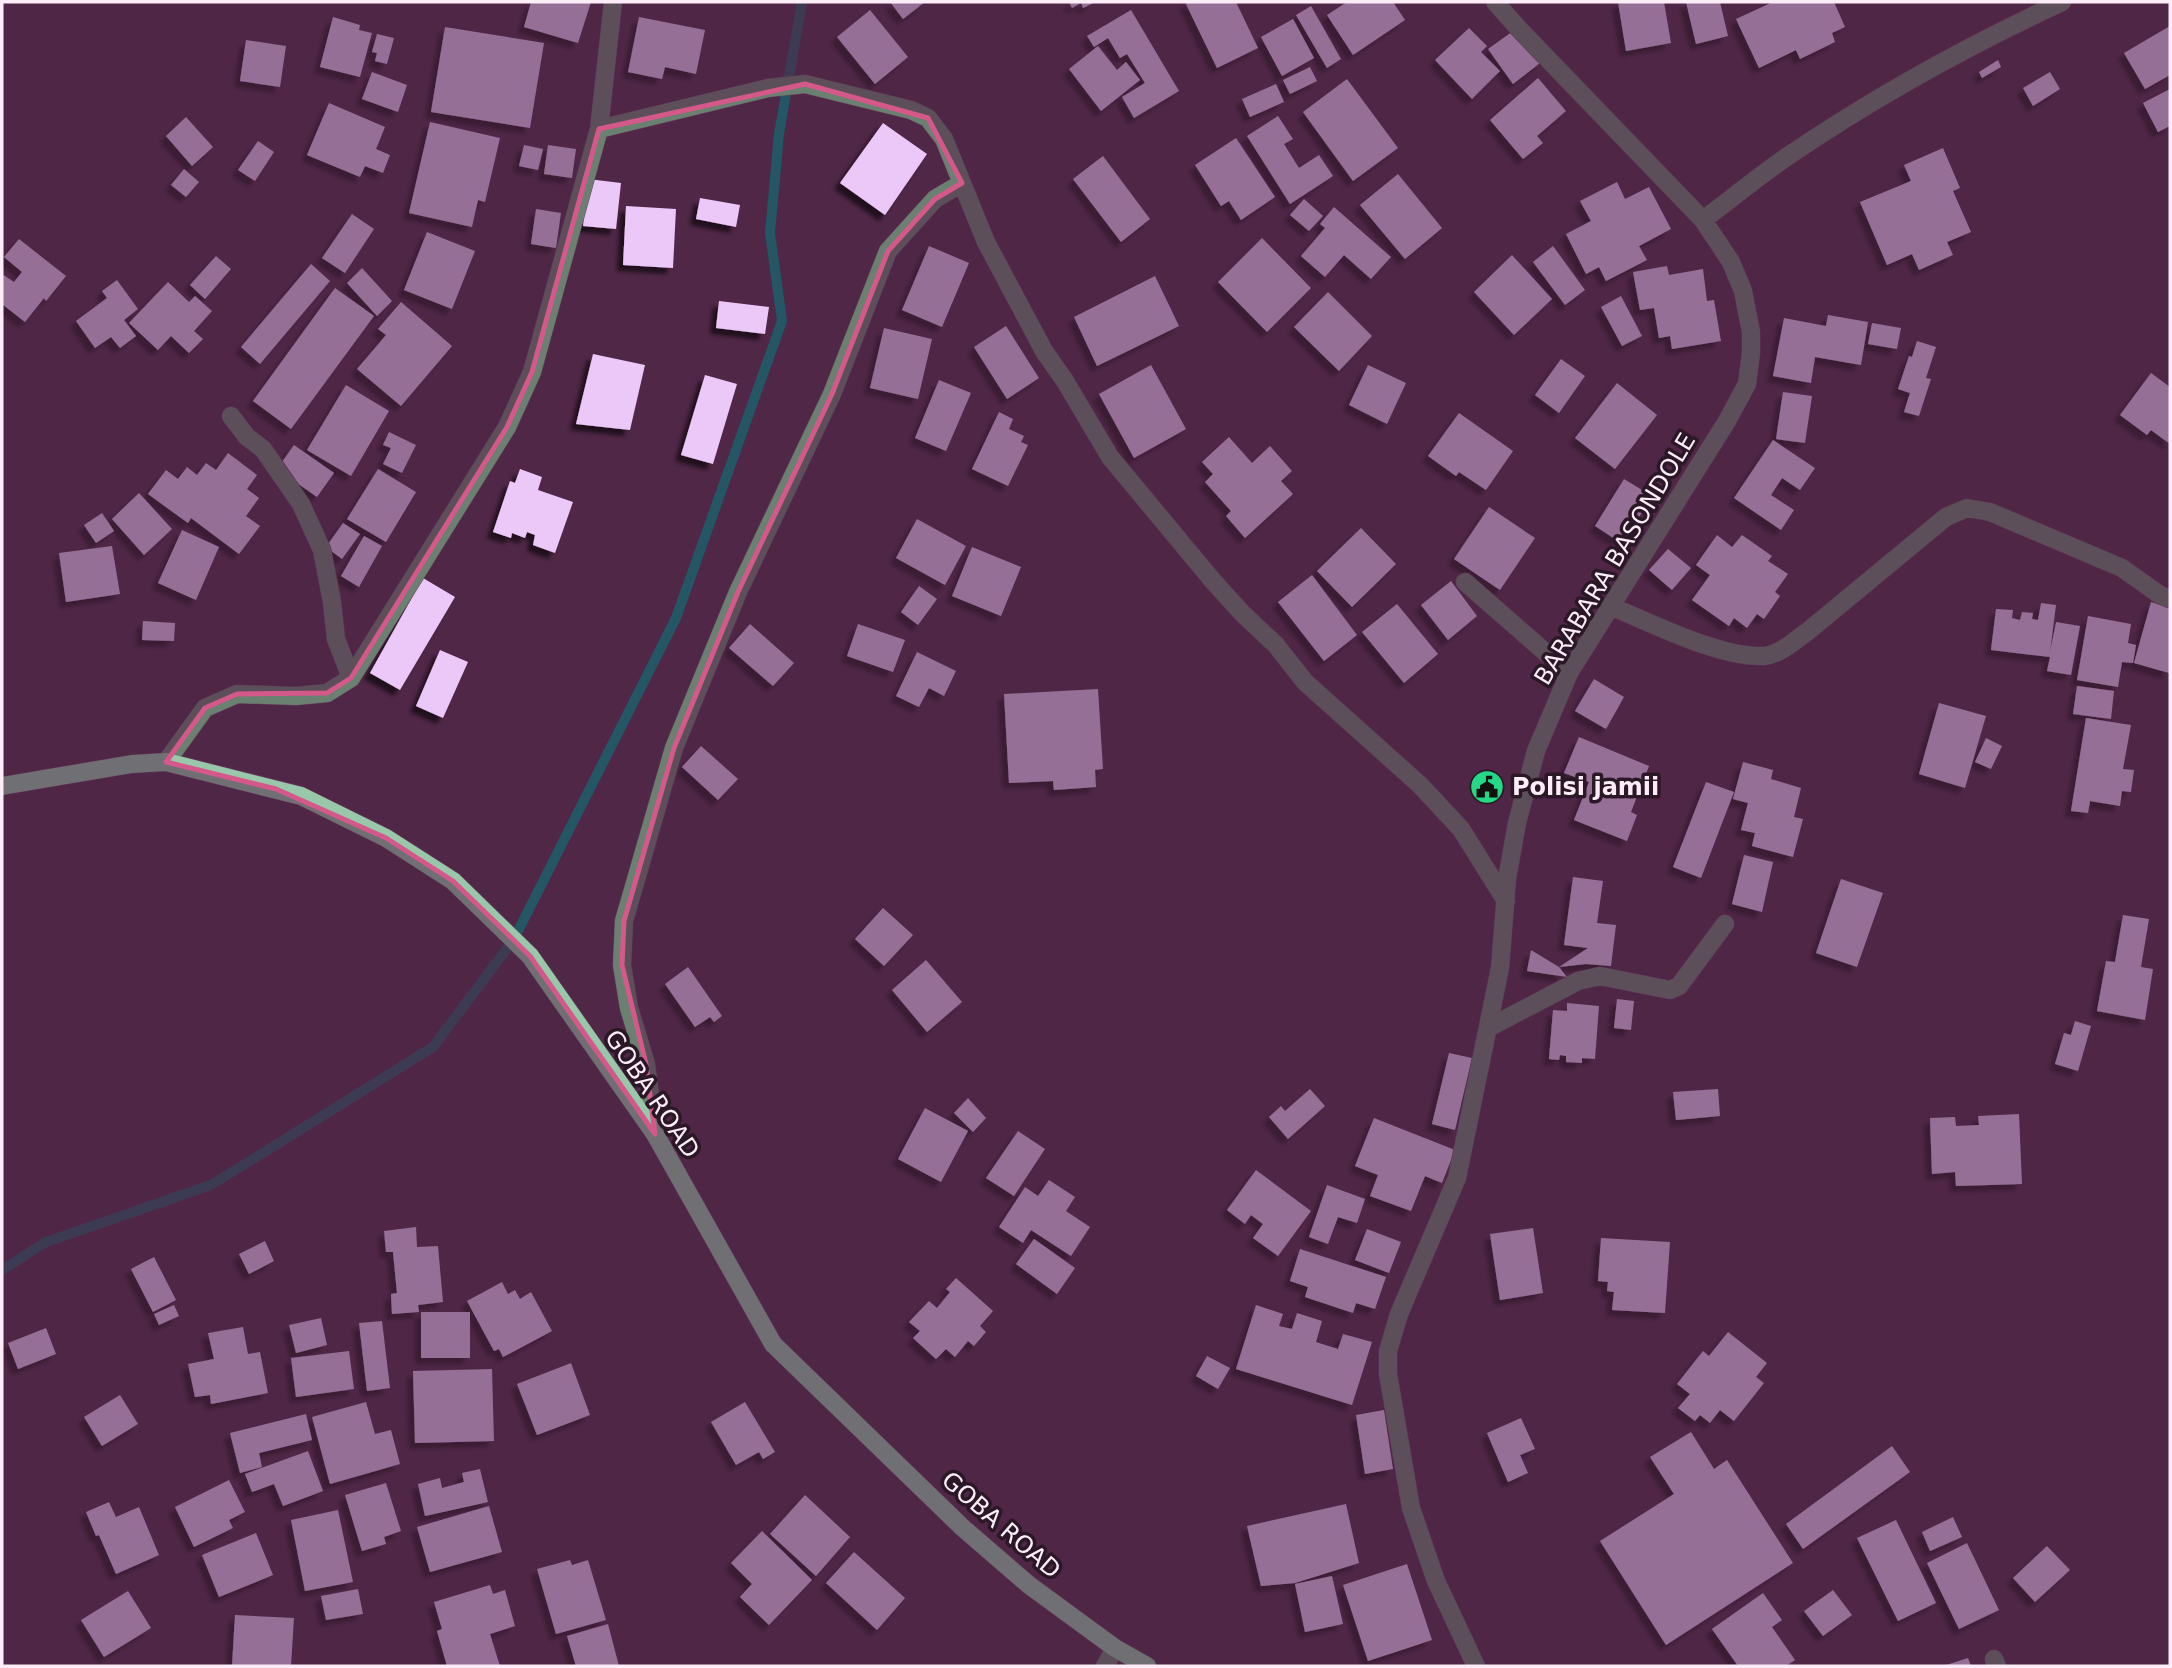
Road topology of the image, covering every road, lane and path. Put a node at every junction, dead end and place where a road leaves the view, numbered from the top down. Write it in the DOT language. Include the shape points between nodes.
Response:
graph roads {
  1 [pos="613,2"];
  2 [pos="1495,2"];
  3 [pos="2062,2"];
  4 [pos="599,129"];
  5 [pos="962,183"];
  6 [pos="1703,220"];
  7 [pos="231,416"];
  8 [pos="1465,582"];
  9 [pos="2170,599"];
  10 [pos="1610,606"];
  11 [pos="1569,673"];
  12 [pos="351,678"];
  13 [pos="166,762"];
  14 [pos="2,786"];
  15 [pos="1506,901"];
  16 [pos="1725,924"];
  17 [pos="1488,1028"];
  18 [pos="655,1134"];
  19 [pos="1115,1648"];
  20 [pos="1105,1666"];
  21 [pos="1147,1666"];
  22 [pos="1476,1666"];
  1 -- 4 [label="street"];
  2 -- 6 [label="street, BARABARA BASONDOLE"];
  3 -- 6 [label="street" via="1896,87 1788,156"];
  4 -- 5 [label="street" via="768,88 805,84 928,118 944,139"];
  4 -- 12 [label="street" via="533,372 507,427"];
  5 -- 15 [label="street" via="986,242 1044,351 1110,457 1188,553 1305,682 1420,785 1461,829"];
  5 -- 18 [label="street" via="935,199 888,251 832,394 737,592 674,748 624,921 622,965 646,1064"];
  6 -- 10 [label="street, BARABARA BASONDOLE" via="1731,262 1743,291 1751,332 1747,384"];
  7 -- 12 [label="street" via="263,449 301,504 322,550 336,639"];
  8 -- 11 [label="street"];
  9 -- 10 [label="street" via="2122,568 1990,512 1967,508 1946,517 1807,632 1766,656 1725,651"];
  10 -- 11 [label="street, BARABARA BASONDOLE"];
  11 -- 15 [label="street, BARABARA BASONDOLE" via="1536,751 1517,823"];
  12 -- 13 [label="street" via="327,693 237,694 205,708"];
  13 -- 14 [label="main road, GOBA ROAD"];
  13 -- 18 [label="main road, GOBA ROAD" via="301,796 386,838 453,881 530,957"];
  15 -- 17 [label="street, BARABARA BASONDOLE"];
  16 -- 17 [label="street" via="1679,986 1670,990 1600,976 1578,981"];
  17 -- 22 [label="street, BARABARA BASONDOLE" via="1457,1178 1399,1314 1387,1358 1411,1508 1436,1581"];
  18 -- 19 [label="main road, GOBA ROAD" via="772,1345 963,1528 1029,1585"];
  19 -- 20 [label="street"];
  19 -- 21 [label="main road, GOBA ROAD"];
}
